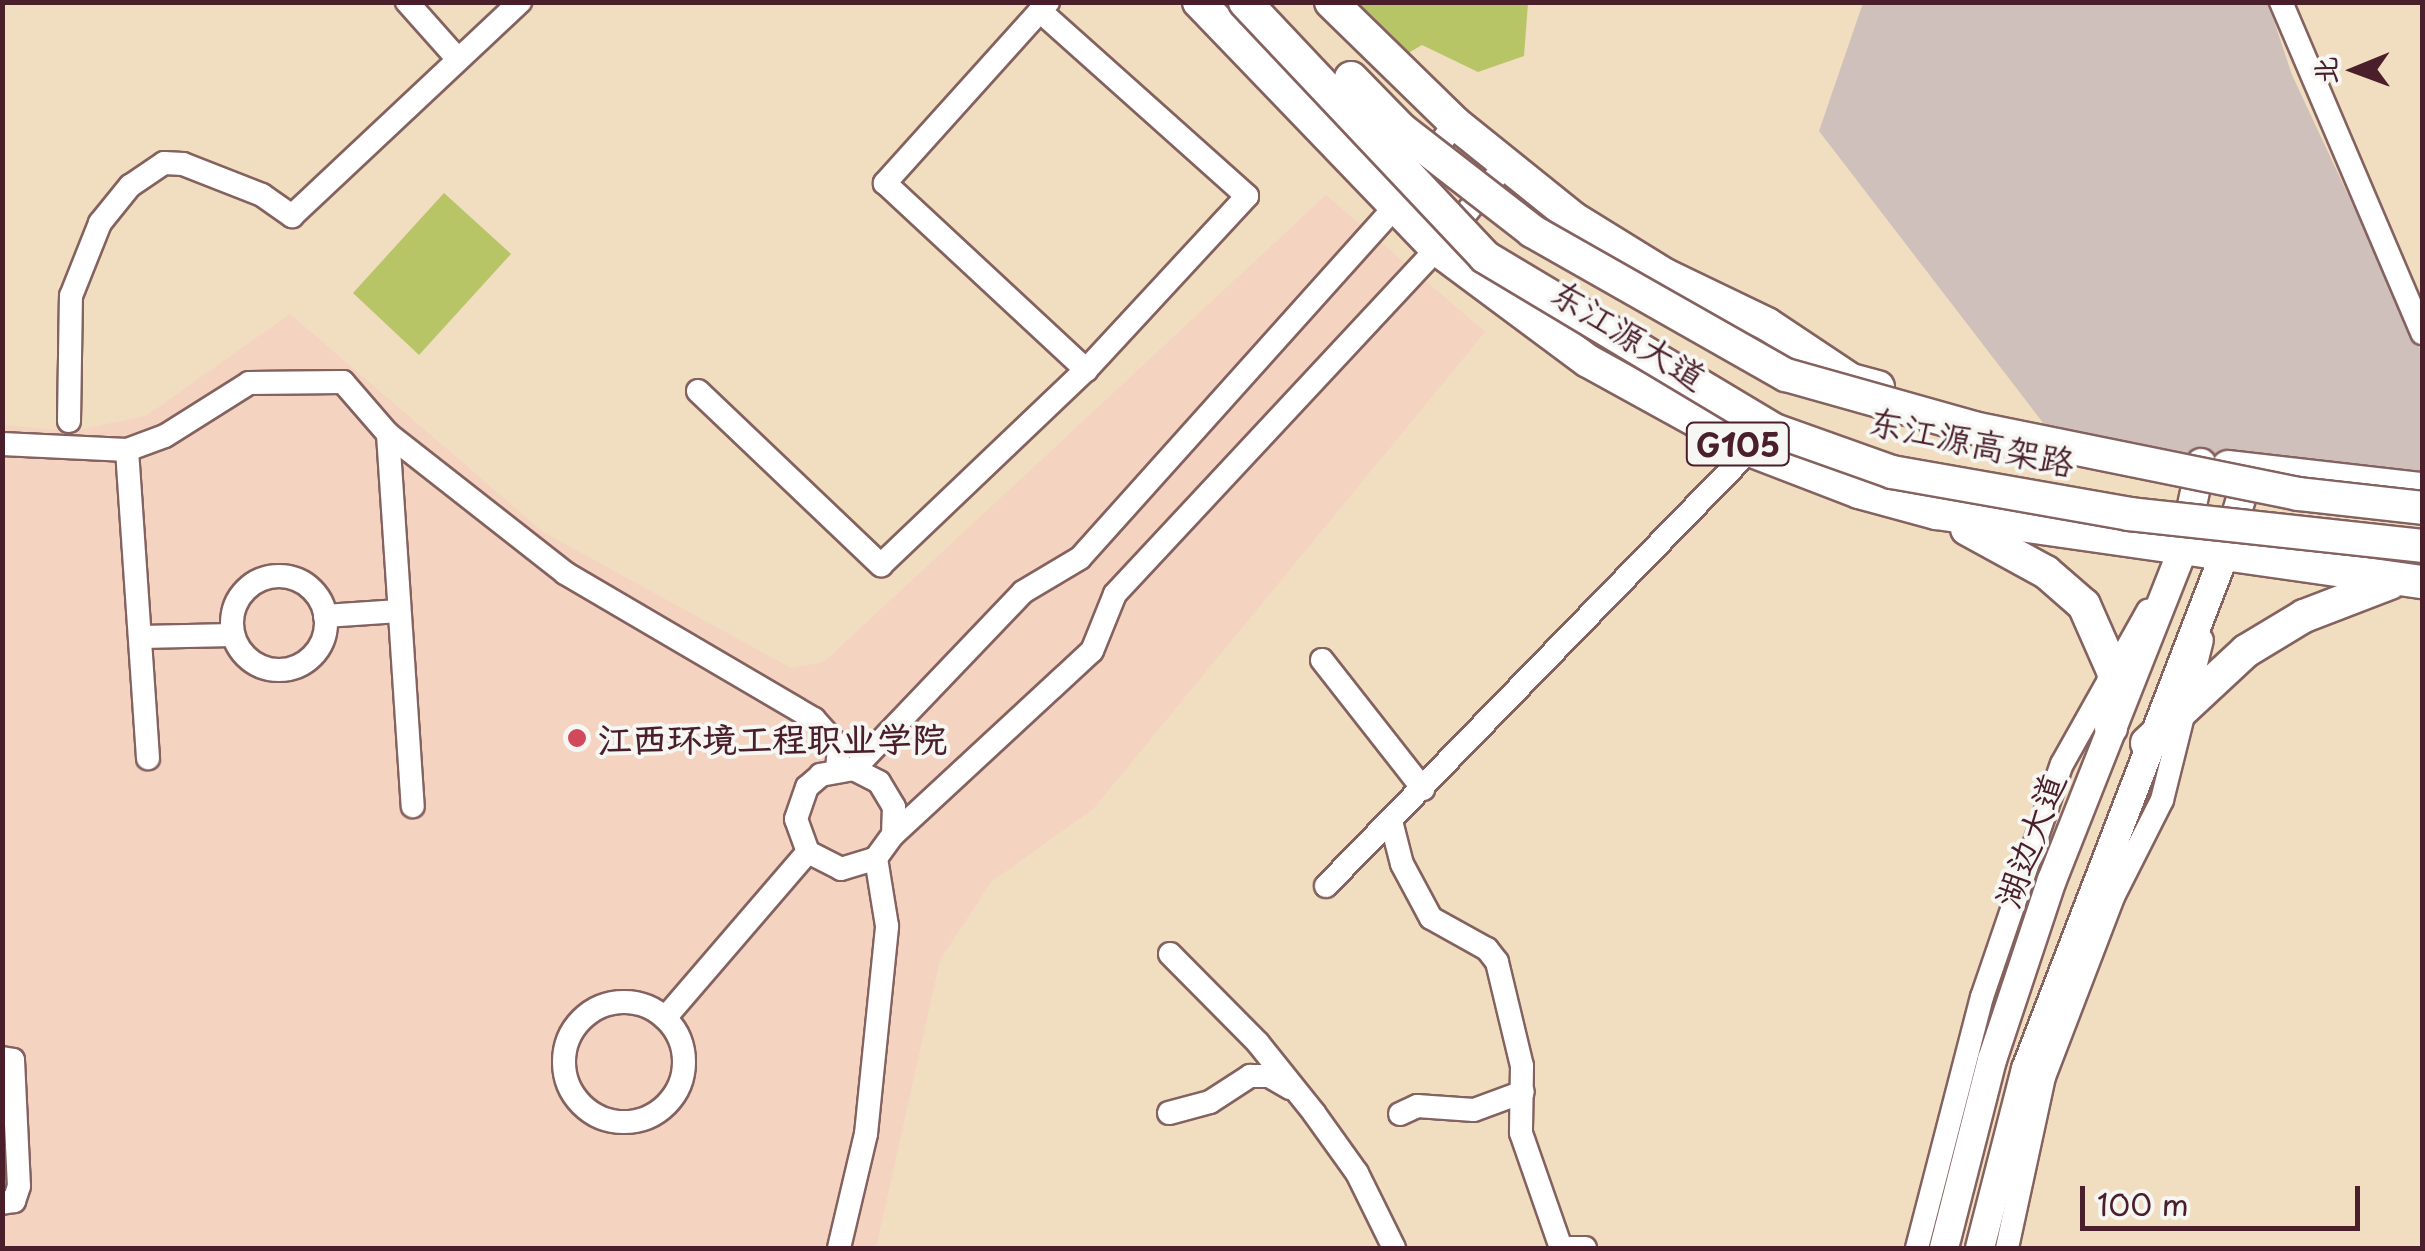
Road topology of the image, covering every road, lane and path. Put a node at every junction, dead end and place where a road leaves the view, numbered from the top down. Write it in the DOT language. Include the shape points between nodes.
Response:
graph roads {
  1 [pos="407,2"];
  2 [pos="520,2"];
  3 [pos="1200,2"];
  4 [pos="1219,2"];
  5 [pos="1245,2"];
  6 [pos="1276,2"];
  7 [pos="1308,2"];
  8 [pos="2281,2"];
  9 [pos="1342,6"];
  10 [pos="1044,7"];
  11 [pos="1374,44"];
  12 [pos="456,57"];
  13 [pos="1455,123"];
  14 [pos="1346,160"];
  15 [pos="1505,166"];
  16 [pos="1392,209"];
  17 [pos="1436,250"];
  18 [pos="2422,333"];
  19 [pos="1086,370"];
  20 [pos="698,391"];
  21 [pos="70,421"];
  22 [pos="388,434"];
  23 [pos="2,444"];
  24 [pos="128,450"];
  25 [pos="1750,450"];
  26 [pos="2201,463"];
  27 [pos="2250,469"];
  28 [pos="2422,489"];
  29 [pos="2422,508"];
  30 [pos="1936,512"];
  31 [pos="2422,546"];
  32 [pos="2182,552"];
  33 [pos="2223,558"];
  34 [pos="2411,581"];
  35 [pos="399,611"];
  36 [pos="325,616"];
  37 [pos="233,635"];
  38 [pos="141,637"];
  39 [pos="1322,660"];
  40 [pos="2114,672"];
  41 [pos="2187,700"];
  42 [pos="2111,728"];
  43 [pos="2147,743"];
  44 [pos="148,758"];
  45 [pos="846,770"];
  46 [pos="1423,788"];
  47 [pos="412,806"];
  48 [pos="1390,821"];
  49 [pos="893,835"];
  50 [pos="808,852"];
  51 [pos="876,858"];
  52 [pos="1326,886"];
  53 [pos="1170,954"];
  54 [pos="665,1018"];
  55 [pos="2,1058"];
  56 [pos="1297,1092"];
  57 [pos="1523,1092"];
  58 [pos="1169,1114"];
  59 [pos="1400,1114"];
  60 [pos="2,1203"];
  61 [pos="838,1248"];
  62 [pos="1394,1248"];
  63 [pos="1561,1248"];
  64 [pos="1570,1248"];
  65 [pos="1585,1248"];
  66 [pos="1917,1248"];
  67 [pos="1944,1248"];
  68 [pos="1980,1248"];
  69 [pos="2007,1248"];
  1 -- 12 [label="street"];
  2 -- 12 [label="street"];
  3 -- 14 [label="highway, 东江源大道 / G105"];
  4 -- 14 [label="highway"];
  5 -- 31 [label="highway, 东江源高架路, bridge" via="1485,257 1774,430 1892,472 2128,514"];
  6 -- 29 [label="highway, 东江源高架路, bridge" via="1402,130 1532,231 1786,374 1993,432 2298,494"];
  7 -- 11 [label="highway"];
  8 -- 18 [label="street"];
  9 -- 11 [label="highway"];
  10 -- 19 [label="street" via="886,183"];
  10 -- 19 [label="street" via="1247,196"];
  11 -- 13 [label="highway"];
  12 -- 21 [label="street" via="292,216 262,195 183,164 164,163 130,186 100,223 71,296"];
  13 -- 15 [label="highway"];
  13 -- 16 [label="street"];
  14 -- 16 [label="highway, 东江源大道 / G105"];
  15 -- 17 [label="street"];
  15 -- 26 [label="highway" via="1588,228 1767,324 1850,380"];
  16 -- 17 [label="highway, 东江源大道 / G105"];
  16 -- 45 [label="street" via="1080,558 1023,592"];
  17 -- 25 [label="highway, 东江源大道 / G105" via="1588,360"];
  17 -- 49 [label="street" via="1115,594 1092,652"];
  19 -- 20 [label="street" via="881,565"];
  22 -- 24 [label="street" via="343,382 289,378 249,383 165,436"];
  22 -- 35 [label="street"];
  22 -- 45 [label="street" via="566,573 814,719 839,747"];
  23 -- 24 [label="street"];
  24 -- 38 [label="street"];
  25 -- 30 [label="highway, 东江源大道 / G105" via="1859,492"];
  25 -- 46 [label="street"];
  26 -- 27 [label="highway"];
  26 -- 32 [label="main road, 湖边大道"];
  27 -- 28 [label="highway"];
  27 -- 33 [label="main road"];
  30 -- 32 [label="highway, 东江源大道 / G105"];
  30 -- 40 [label="highway" via="2073,592 2104,637"];
  32 -- 33 [label="highway, 东江源大道 / G105"];
  32 -- 40 [label="street"];
  32 -- 42 [label="main road, 湖边大道"];
  33 -- 34 [label="highway, 东江源大道 / G105"];
  33 -- 41 [label="street"];
  33 -- 43 [label="main road"];
  34 -- 41 [label="highway" via="2274,633"];
  35 -- 36 [label="street"];
  35 -- 47 [label="street"];
  36 -- 37 [label="street" via="318,648 293,668 261,667"];
  36 -- 37 [label="street" via="310,588 270,576 242,593"];
  37 -- 38 [label="street"];
  38 -- 44 [label="street"];
  39 -- 46 [label="street"];
  40 -- 42 [label="highway"];
  40 -- 66 [label="street" via="2062,764 1982,996"];
  41 -- 43 [label="highway"];
  41 -- 69 [label="street" via="2162,800 2113,897 2044,1076"];
  42 -- 67 [label="main road, 湖边大道" via="1992,1060"];
  43 -- 68 [label="main road" via="2026,1069"];
  45 -- 49 [label="street" via="880,782 894,807"];
  45 -- 50 [label="street" via="821,775 799,802 796,819"];
  46 -- 48 [label="street"];
  48 -- 52 [label="street"];
  48 -- 57 [label="street" via="1402,864 1431,918 1487,949 1497,962"];
  49 -- 51 [label="street"];
  50 -- 51 [label="street" via="841,868"];
  50 -- 54 [label="street"];
  51 -- 61 [label="street" via="887,926 866,1134"];
  53 -- 56 [label="street"];
  54 -- 54 [label="street" via="684,1058 678,1090 664,1108 623,1123 582,1106 564,1067 566,1044 584,1017 625,1002"];
  55 -- 60 [label="street" via="13,1060 20,1186 14,1201"];
  56 -- 58 [label="street" via="1269,1076 1250,1076 1210,1102"];
  56 -- 62 [label="street" via="1358,1173"];
  57 -- 59 [label="street" via="1474,1110 1418,1106"];
  57 -- 63 [label="street" via="1521,1133"];
  64 -- 65 [label="street"];
}
